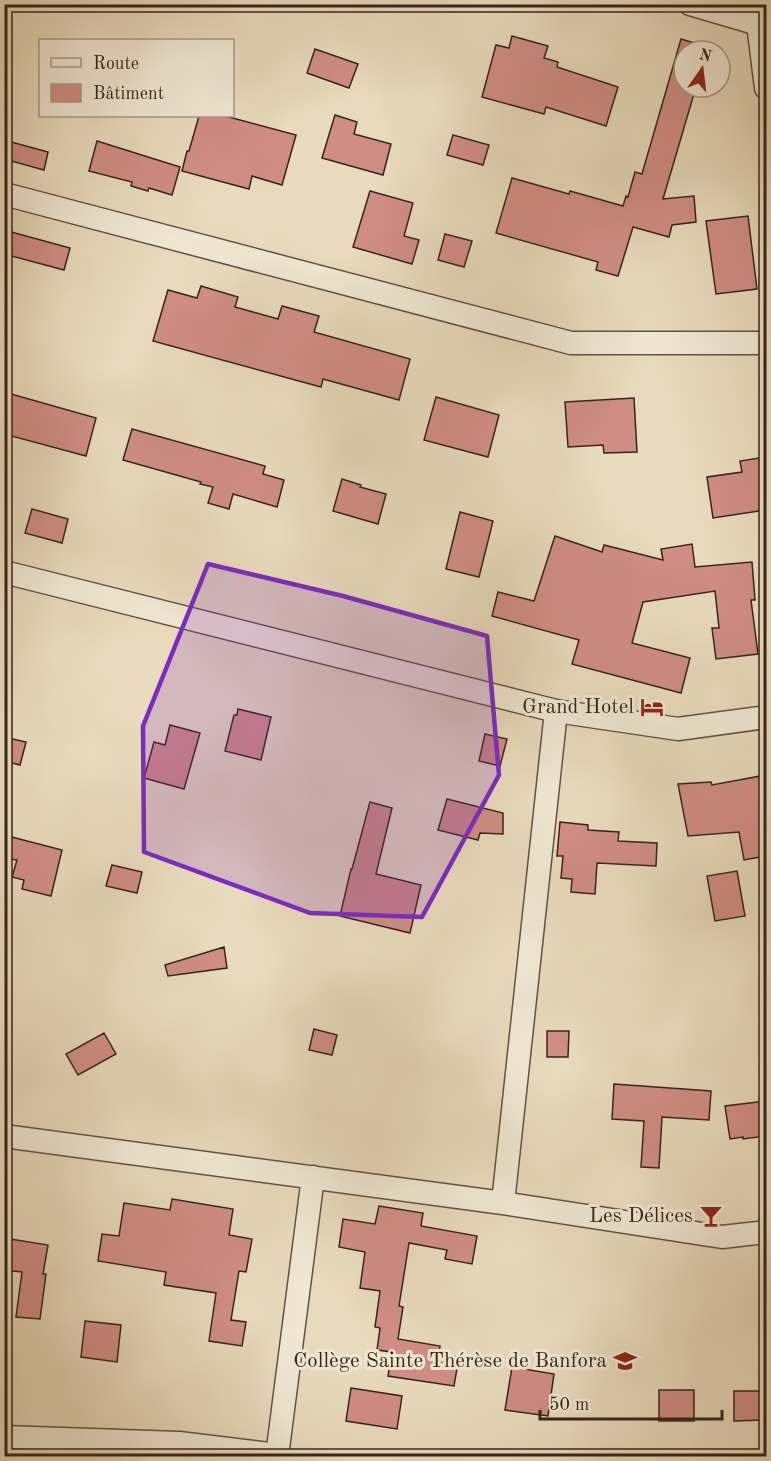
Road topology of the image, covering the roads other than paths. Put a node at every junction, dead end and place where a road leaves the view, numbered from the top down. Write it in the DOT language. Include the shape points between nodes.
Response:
graph roads {
  1 [pos="690,4"];
  2 [pos="762,24"];
  3 [pos="766,88"];
  4 [pos="4,194"];
  5 [pos="766,343"];
  6 [pos="4,572"];
  7 [pos="556,711"];
  8 [pos="766,717"];
  9 [pos="4,1136"];
  10 [pos="313,1177"];
  11 [pos="503,1203"];
  12 [pos="766,1232"];
  13 [pos="4,1437"];
  14 [pos="277,1456"];
  1 -- 2 [label="street"];
  2 -- 3 [label="street"];
  4 -- 5 [label="street" via="571,343"];
  6 -- 7 [label="street"];
  7 -- 8 [label="street" via="678,729"];
  7 -- 11 [label="street"];
  9 -- 10 [label="street"];
  10 -- 11 [label="street"];
  10 -- 14 [label="street"];
  11 -- 12 [label="street" via="722,1237"];
  13 -- 14 [label="street" via="179,1443"];
}
